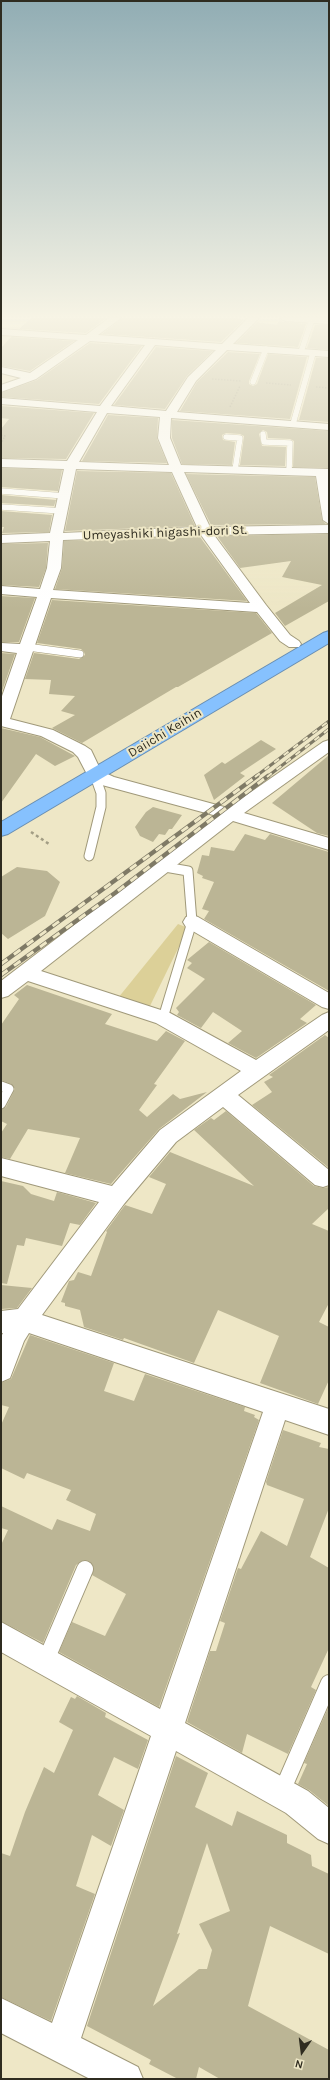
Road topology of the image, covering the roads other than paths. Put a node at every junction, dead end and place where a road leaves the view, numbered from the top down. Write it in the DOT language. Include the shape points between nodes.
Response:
graph roads {
  1 [pos="101,415"];
  2 [pos="167,415"];
  3 [pos="192,415"];
  4 [pos="295,415"];
  5 [pos="293,424"];
  6 [pos="329,427"];
  7 [pos="263,434"];
  8 [pos="226,437"];
  9 [pos="1,462"];
  10 [pos="71,465"];
  11 [pos="176,469"];
  12 [pos="235,470"];
  13 [pos="289,471"];
  14 [pos="325,473"];
  15 [pos="1,491"];
  16 [pos="65,496"];
  17 [pos="1,507"];
  18 [pos="62,511"];
  19 [pos="329,520"];
  20 [pos="329,530"];
  21 [pos="205,531"];
  22 [pos="56,536"];
  23 [pos="1,539"];
  24 [pos="1,590"];
  25 [pos="46,594"];
  26 [pos="261,608"];
  27 [pos="329,624"];
  28 [pos="329,636"];
  29 [pos="294,644"];
  30 [pos="1,646"];
  31 [pos="26,648"];
  32 [pos="80,654"];
  33 [pos="1,721"];
  34 [pos="329,745"];
  35 [pos="92,768"];
  36 [pos="1,812"];
  37 [pos="230,815"];
  38 [pos="1,830"];
  39 [pos="329,844"];
  40 [pos="89,856"];
  41 [pos="165,867"];
  42 [pos="192,922"];
  43 [pos="26,973"];
  44 [pos="1,991"];
  45 [pos="329,1002"];
  46 [pos="163,1018"];
  47 [pos="329,1020"];
  48 [pos="256,1070"];
  49 [pos="1,1086"];
  50 [pos="223,1095"];
  51 [pos="1,1104"];
  52 [pos="1,1167"];
  53 [pos="323,1178"];
  54 [pos="116,1197"];
  55 [pos="12,1321"];
  56 [pos="1,1370"];
  57 [pos="278,1404"];
  58 [pos="329,1422"];
  59 [pos="85,1570"];
  60 [pos="1,1636"];
  61 [pos="46,1660"];
  62 [pos="329,1683"];
  63 [pos="169,1729"];
  64 [pos="281,1792"];
  65 [pos="329,1828"];
  66 [pos="1,2015"];
  67 [pos="61,2047"];
  68 [pos="117,2077"];
  1 -- 10 [label="street"];
  2 -- 11 [label="street" via="164,438"];
  3 -- 5 [label="street"];
  4 -- 5 [label="lane"];
  5 -- 6 [label="street"];
  7 -- 13 [label="lane" via="264,442 290,443"];
  8 -- 12 [label="lane" via="240,438"];
  9 -- 10 [label="street"];
  10 -- 11 [label="street"];
  10 -- 16 [label="street"];
  11 -- 12 [label="street"];
  11 -- 21 [label="street"];
  12 -- 13 [label="street"];
  13 -- 14 [label="street"];
  14 -- 19 [label="street"];
  15 -- 16 [label="lane"];
  16 -- 18 [label="street"];
  17 -- 18 [label="lane"];
  18 -- 22 [label="street"];
  20 -- 21 [label="street, Umeyashiki higashi-dori St."];
  21 -- 22 [label="street, Umeyashiki higashi-dori St."];
  21 -- 26 [label="street"];
  22 -- 23 [label="street, Umeyashiki higashi-dori St."];
  22 -- 25 [label="street" via="54,568"];
  24 -- 25 [label="street"];
  25 -- 26 [label="street"];
  25 -- 31 [label="street"];
  26 -- 29 [label="street" via="285,638"];
  27 -- 29 [label="highway, Daiichi Keihin"];
  28 -- 35 [label="highway, Daiichi Keihin"];
  29 -- 35 [label="highway, Daiichi Keihin"];
  30 -- 31 [label="street"];
  31 -- 32 [label="lane"];
  31 -- 33 [label="street"];
  33 -- 35 [label="street" via="47,733 79,749"];
  34 -- 37 [label="street"];
  35 -- 36 [label="highway, Daiichi Keihin"];
  35 -- 37 [label="street" via="108,781"];
  35 -- 38 [label="highway, Daiichi Keihin"];
  35 -- 40 [label="lane" via="101,793 101,807"];
  37 -- 39 [label="street"];
  37 -- 41 [label="street"];
  41 -- 42 [label="lane" via="188,870"];
  41 -- 43 [label="street"];
  42 -- 45 [label="street"];
  42 -- 46 [label="lane"];
  43 -- 44 [label="street"];
  43 -- 46 [label="street"];
  46 -- 48 [label="street"];
  47 -- 48 [label="street"];
  48 -- 50 [label="street"];
  49 -- 51 [label="lane" via="9,1089"];
  50 -- 53 [label="street"];
  50 -- 54 [label="street" via="168,1136"];
  52 -- 54 [label="street"];
  54 -- 55 [label="street"];
  55 -- 56 [label="street" via="14,1335"];
  55 -- 57 [label="street"];
  57 -- 58 [label="street"];
  57 -- 63 [label="street"];
  59 -- 61 [label="lane"];
  60 -- 61 [label="street"];
  61 -- 63 [label="street"];
  62 -- 64 [label="lane"];
  63 -- 64 [label="street"];
  63 -- 67 [label="street"];
  64 -- 65 [label="street" via="298,1802"];
  66 -- 67 [label="street"];
  67 -- 68 [label="street"];
}
